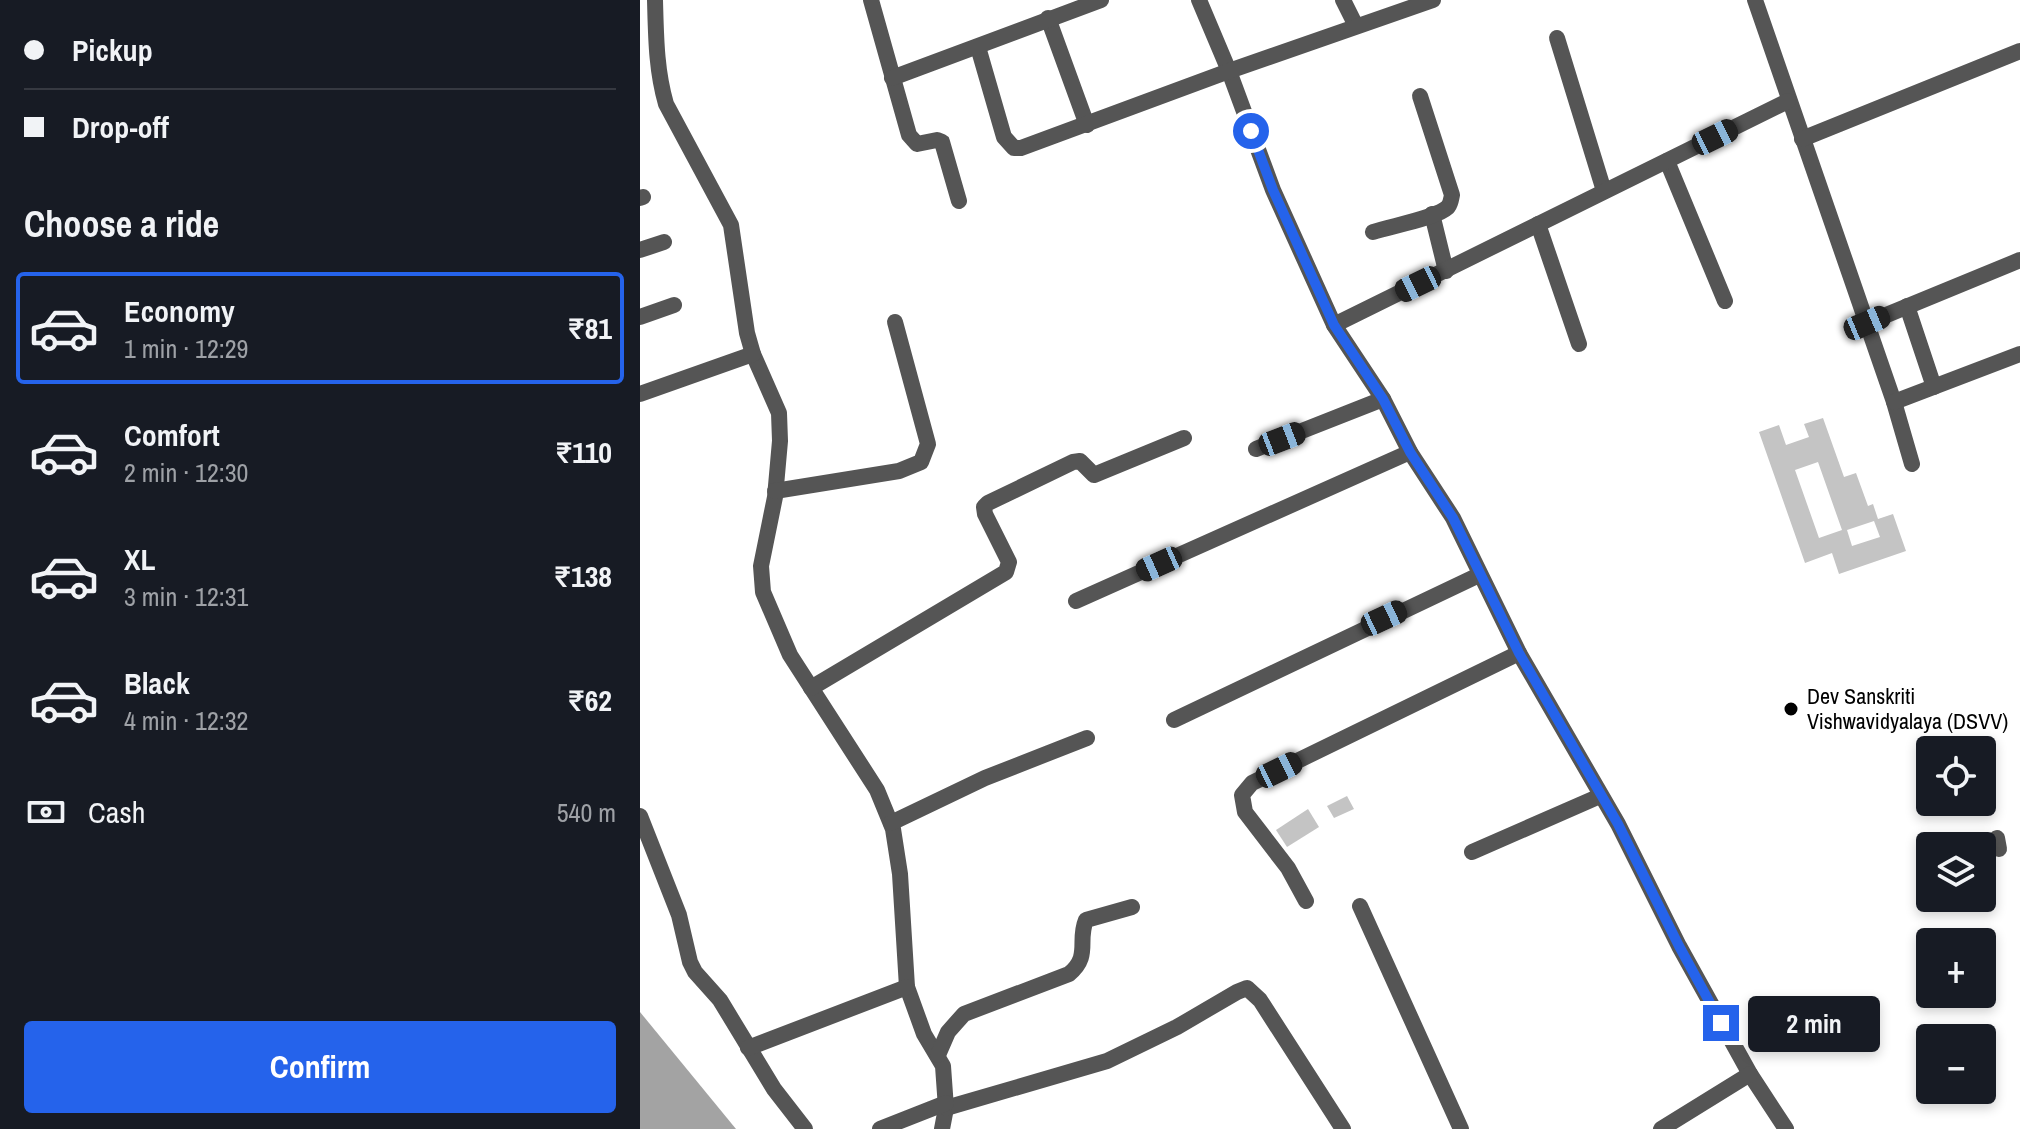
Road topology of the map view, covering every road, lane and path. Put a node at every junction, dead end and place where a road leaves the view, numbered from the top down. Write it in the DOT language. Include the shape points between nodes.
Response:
graph roads {
  1 [pos="655,0"];
  2 [pos="871,0"];
  3 [pos="1101,0"];
  4 [pos="1199,0"];
  5 [pos="1343,0"];
  6 [pos="1433,0"];
  7 [pos="1755,0"];
  8 [pos="1048,18"];
  9 [pos="1356,26"];
  10 [pos="1557,38"];
  11 [pos="978,47"];
  12 [pos="2020,51"];
  13 [pos="1229,71"];
  14 [pos="892,78"];
  15 [pos="1420,96"];
  16 [pos="1788,101"];
  17 [pos="1087,125"];
  18 [pos="1802,139"];
  19 [pos="1667,161"];
  20 [pos="1604,191"];
  21 [pos="959,201"];
  22 [pos="1432,214"];
  23 [pos="1538,224"];
  24 [pos="1373,232"];
  25 [pos="664,242"];
  26 [pos="640,250"];
  27 [pos="2020,260"];
  28 [pos="1446,271"];
  29 [pos="1725,301"];
  30 [pos="674,305"];
  31 [pos="1907,306"];
  32 [pos="640,317"];
  33 [pos="895,322"];
  34 [pos="1867,323"];
  35 [pos="1334,325"];
  36 [pos="1579,344"];
  37 [pos="753,354"];
  38 [pos="2020,354"];
  39 [pos="1934,387"];
  40 [pos="640,394"];
  41 [pos="1383,399"];
  42 [pos="1894,402"];
  43 [pos="1184,438"];
  44 [pos="1256,449"];
  45 [pos="1410,452"];
  46 [pos="1912,464"];
  47 [pos="775,491"];
  48 [pos="1479,575"];
  49 [pos="1076,601"];
  50 [pos="1519,653"];
  51 [pos="811,688"];
  52 [pos="1174,720"];
  53 [pos="1087,738"];
  54 [pos="1600,796"];
  55 [pos="640,816"];
  56 [pos="891,823"];
  57 [pos="1472,852"];
  58 [pos="1306,901"];
  59 [pos="1360,906"];
  60 [pos="1132,907"];
  61 [pos="907,987"];
  62 [pos="748,1048"];
  63 [pos="938,1055"];
  64 [pos="1750,1074"];
  65 [pos="946,1106"];
  66 [pos="805,1129"];
  67 [pos="880,1129"];
  68 [pos="942,1129"];
  69 [pos="1343,1129"];
  70 [pos="1461,1129"];
  71 [pos="1661,1129"];
  72 [pos="1786,1129"];
  1 -- 37 [label="street" via="659,82 731,225"];
  2 -- 14 [label="street"];
  3 -- 8 [label="street"];
  4 -- 13 [label="street"];
  5 -- 9 [label="street"];
  6 -- 9 [label="street"];
  7 -- 16 [label="street"];
  8 -- 11 [label="street"];
  8 -- 17 [label="street"];
  9 -- 13 [label="street"];
  10 -- 20 [label="street"];
  11 -- 14 [label="street"];
  11 -- 17 [label="street" via="1008,144 1021,148"];
  12 -- 18 [label="street"];
  13 -- 17 [label="street"];
  13 -- 35 [label="street" via="1273,190"];
  14 -- 21 [label="street" via="912,139 944,145"];
  15 -- 22 [label="street" via="1452,195 1447,208"];
  16 -- 18 [label="street"];
  16 -- 19 [label="street"];
  18 -- 34 [label="street"];
  19 -- 20 [label="street"];
  19 -- 29 [label="street"];
  20 -- 23 [label="street"];
  22 -- 24 [label="street"];
  22 -- 28 [label="street"];
  23 -- 28 [label="street"];
  23 -- 36 [label="street"];
  25 -- 26 [label="street"];
  27 -- 31 [label="street"];
  28 -- 35 [label="street"];
  30 -- 32 [label="street"];
  31 -- 34 [label="street"];
  31 -- 39 [label="street"];
  33 -- 47 [label="street" via="928,444 921,462 899,471"];
  34 -- 42 [label="street"];
  35 -- 41 [label="street"];
  37 -- 40 [label="street"];
  37 -- 47 [label="street" via="779,413"];
  38 -- 39 [label="street"];
  39 -- 42 [label="street"];
  41 -- 44 [label="street"];
  41 -- 45 [label="street"];
  42 -- 46 [label="street"];
  43 -- 51 [label="street" via="1094,475 1080,461 1073,462 988,503 984,511 1009,562 1006,572"];
  45 -- 48 [label="street" via="1453,518"];
  45 -- 49 [label="street"];
  47 -- 51 [label="street" via="761,566 763,592 790,655"];
  48 -- 50 [label="street"];
  48 -- 52 [label="street"];
  50 -- 54 [label="street"];
  50 -- 58 [label="street" via="1245,789 1245,812"];
  51 -- 56 [label="street" via="877,790"];
  53 -- 56 [label="street"];
  54 -- 57 [label="street"];
  54 -- 64 [label="street"];
  55 -- 62 [label="street" via="679,915 690,962"];
  56 -- 61 [label="street" via="900,874"];
  59 -- 70 [label="street"];
  60 -- 63 [label="street" via="1086,920 1083,954 1075,969 964,1014"];
  61 -- 62 [label="street"];
  61 -- 63 [label="street" via="924,1034"];
  62 -- 66 [label="street"];
  63 -- 65 [label="street"];
  64 -- 71 [label="street"];
  64 -- 72 [label="street"];
  65 -- 67 [label="street"];
  65 -- 68 [label="street"];
  65 -- 69 [label="street" via="1107,1061 1247,988"];
}
